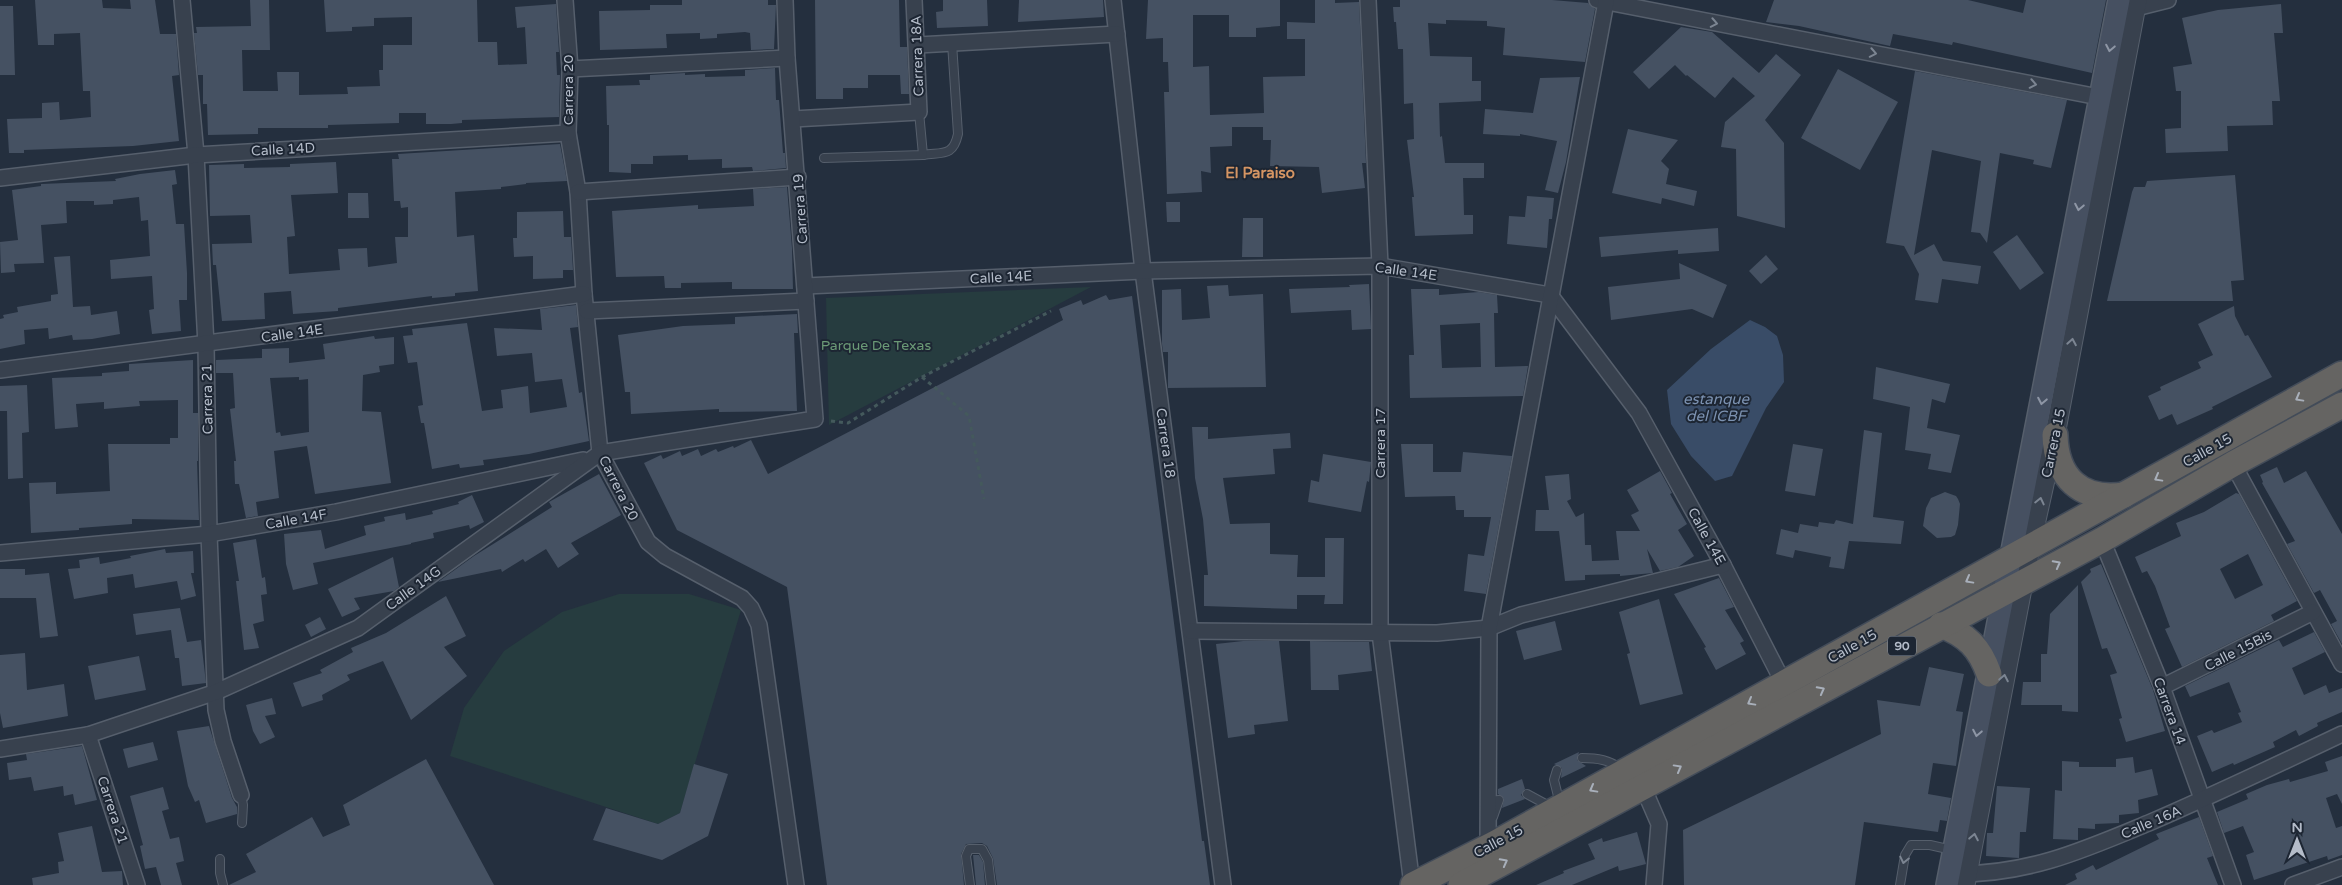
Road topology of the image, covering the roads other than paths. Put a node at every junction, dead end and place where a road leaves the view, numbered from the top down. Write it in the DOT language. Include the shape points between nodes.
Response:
graph roads {
  1 [pos="182,0"];
  2 [pos="565,0"];
  3 [pos="785,0"];
  4 [pos="914,0"];
  5 [pos="1113,0"];
  6 [pos="1368,0"];
  7 [pos="2168,0"];
  8 [pos="1602,1"];
  9 [pos="2128,4"];
  10 [pos="1667,7"];
  11 [pos="1117,34"];
  12 [pos="952,43"];
  13 [pos="918,45"];
  14 [pos="787,58"];
  15 [pos="570,69"];
  16 [pos="2108,98"];
  17 [pos="919,112"];
  18 [pos="793,119"];
  19 [pos="568,133"];
  20 [pos="196,154"];
  21 [pos="923,154"];
  22 [pos="824,158"];
  23 [pos="798,177"];
  24 [pos="0,178"];
  25 [pos="578,192"];
  26 [pos="1380,266"];
  27 [pos="1143,271"];
  28 [pos="584,294"];
  29 [pos="806,294"];
  30 [pos="1550,295"];
  31 [pos="587,311"];
  32 [pos="206,345"];
  33 [pos="0,370"];
  34 [pos="2342,374"];
  35 [pos="2342,405"];
  36 [pos="815,419"];
  37 [pos="2055,436"];
  38 [pos="594,456"];
  39 [pos="2233,464"];
  40 [pos="2127,495"];
  41 [pos="209,534"];
  42 [pos="2102,540"];
  43 [pos="2021,552"];
  44 [pos="0,553"];
  45 [pos="1723,565"];
  46 [pos="2014,587"];
  47 [pos="2313,612"];
  48 [pos="1942,625"];
  49 [pos="1489,628"];
  50 [pos="1190,631"];
  51 [pos="1380,633"];
  52 [pos="2342,664"];
  53 [pos="1989,674"];
  54 [pos="1784,684"];
  55 [pos="2162,687"];
  56 [pos="216,692"];
  57 [pos="2342,734"];
  58 [pos="88,735"];
  59 [pos="0,748"];
  60 [pos="1582,758"];
  61 [pos="1556,770"];
  62 [pos="1634,779"];
  63 [pos="1527,794"];
  64 [pos="242,795"];
  65 [pos="2203,800"];
  66 [pos="1558,808"];
  67 [pos="242,823"];
  68 [pos="1491,845"];
  69 [pos="1954,850"];
  70 [pos="220,859"];
  71 [pos="2342,867"];
  72 [pos="1957,880"];
  73 [pos="137,885"];
  74 [pos="224,885"];
  75 [pos="796,885"];
  76 [pos="970,885"];
  77 [pos="991,885"];
  78 [pos="1223,885"];
  79 [pos="1413,885"];
  80 [pos="1461,885"];
  81 [pos="1654,885"];
  82 [pos="1900,885"];
  83 [pos="2233,885"];
  84 [pos="2293,885"];
  1 -- 20 [label="street, Carrera 21"];
  2 -- 15 [label="street, Carrera 20"];
  3 -- 14 [label="street, Carrera 19"];
  4 -- 13 [label="street, Carrera 18A"];
  5 -- 11 [label="street, Carrera 18"];
  6 -- 26 [label="street, Carrera 17"];
  7 -- 9 [label="street"];
  8 -- 10 [label="street"];
  8 -- 30 [label="street"];
  9 -- 16 [label="main road, Carrera 15"];
  10 -- 16 [label="street, one-way"];
  11 -- 12 [label="street"];
  11 -- 27 [label="street, Carrera 18"];
  12 -- 13 [label="street"];
  12 -- 21 [label="lane" via="958,134 955,147 949,152"];
  13 -- 17 [label="street, Carrera 18A"];
  14 -- 15 [label="street"];
  14 -- 18 [label="street, Carrera 19"];
  15 -- 19 [label="street, Carrera 20"];
  37 -- 16 [label="street, Carrera 15, one-way"];
  16 -- 43 [label="main road, Carrera 15, one-way"];
  17 -- 18 [label="street"];
  17 -- 21 [label="lane"];
  18 -- 23 [label="street, Carrera 19"];
  19 -- 20 [label="street, Calle 14D"];
  19 -- 25 [label="street, Carrera 20"];
  20 -- 24 [label="street, Calle 14D"];
  20 -- 32 [label="street, Carrera 21"];
  21 -- 22 [label="lane"];
  23 -- 25 [label="street"];
  23 -- 29 [label="street, Carrera 19"];
  25 -- 28 [label="street, Carrera 20"];
  26 -- 27 [label="street, Calle 14E"];
  26 -- 30 [label="street, Calle 14E"];
  26 -- 51 [label="street, Carrera 17"];
  27 -- 29 [label="street, Calle 14E"];
  27 -- 50 [label="street, Carrera 18"];
  28 -- 31 [label="street, Carrera 20"];
  28 -- 32 [label="street, Calle 14E"];
  29 -- 31 [label="street, Calle 14E"];
  29 -- 36 [label="street, Carrera 19"];
  30 -- 45 [label="street, Calle 14E" via="1639,413"];
  30 -- 49 [label="street"];
  31 -- 38 [label="street, Carrera 20"];
  32 -- 33 [label="street, Calle 14E"];
  32 -- 41 [label="street, Carrera 21"];
  34 -- 40 [label="highway, Calle 15 / 90, one-way"];
  35 -- 39 [label="highway, Calle 15 / 90"];
  36 -- 38 [label="street, Calle 14G"];
  37 -- 40 [label="highway" via="2056,454 2062,471 2074,485 2090,494 2108,497"];
  43 -- 37 [label="street, Carrera 15, one-way"];
  38 -- 41 [label="street, Calle 14F" via="336,512"];
  38 -- 56 [label="street, Calle 14G" via="358,628"];
  38 -- 75 [label="street, Carrera 20" via="648,542 665,556 742,598 759,624"];
  39 -- 42 [label="highway, Calle 15 / 90"];
  39 -- 47 [label="street"];
  40 -- 43 [label="highway, Calle 15 / 90"];
  41 -- 44 [label="street, Calle 14F"];
  41 -- 56 [label="street, Carrera 21"];
  46 -- 42 [label="highway, Calle 15 / 90, one-way"];
  42 -- 55 [label="street, Carrera 14"];
  43 -- 46 [label="main road, Carrera 15"];
  43 -- 54 [label="highway, Calle 15 / 90, one-way"];
  45 -- 49 [label="street" via="1521,615"];
  45 -- 54 [label="street, Calle 14E"];
  46 -- 48 [label="highway, Calle 15 / 90"];
  46 -- 53 [label="main road, Carrera 15"];
  72 -- 46 [label="street, Carrera 15, one-way"];
  47 -- 52 [label="street"];
  47 -- 55 [label="street, Calle 15Bis"];
  48 -- 53 [label="highway" via="1972,643 1983,657"];
  62 -- 48 [label="highway, Calle 15 / 90, one-way"];
  49 -- 51 [label="street" via="1437,633"];
  49 -- 68 [label="street" via="1494,801"];
  50 -- 51 [label="street"];
  50 -- 78 [label="street, Carrera 18"];
  51 -- 79 [label="street, Carrera 17"];
  53 -- 69 [label="main road, Carrera 15, one-way"];
  54 -- 62 [label="highway, Calle 15 / 90, one-way"];
  55 -- 65 [label="street, Carrera 14"];
  56 -- 58 [label="street, Calle 14G"];
  56 -- 64 [label="street, Carrera 21" via="216,710 223,741"];
  57 -- 65 [label="street, Calle 16A"];
  58 -- 59 [label="street, Calle 14G"];
  58 -- 73 [label="street, Carrera 21"];
  60 -- 62 [label="lane" via="1604,760"];
  61 -- 66 [label="lane" via="1554,780"];
  62 -- 66 [label="highway, Calle 15 / 90, one-way"];
  80 -- 62 [label="highway, Calle 15 / 90, one-way"];
  62 -- 81 [label="street" via="1659,824"];
  63 -- 66 [label="lane"];
  64 -- 67 [label="lane"];
  65 -- 72 [label="street, Calle 16A" via="2064,856 2026,868"];
  65 -- 83 [label="street, Carrera 14"];
  66 -- 68 [label="highway, Calle 15 / 90"];
  68 -- 79 [label="highway, Calle 15 / 90"];
  69 -- 72 [label="main road, Carrera 15"];
  69 -- 82 [label="lane, one-way" via="1911,845 1905,855"];
  70 -- 74 [label="lane"];
  71 -- 84 [label="street"];
  76 -- 77 [label="lane" via="966,856 968,849 975,848 982,849 988,860"];
}
